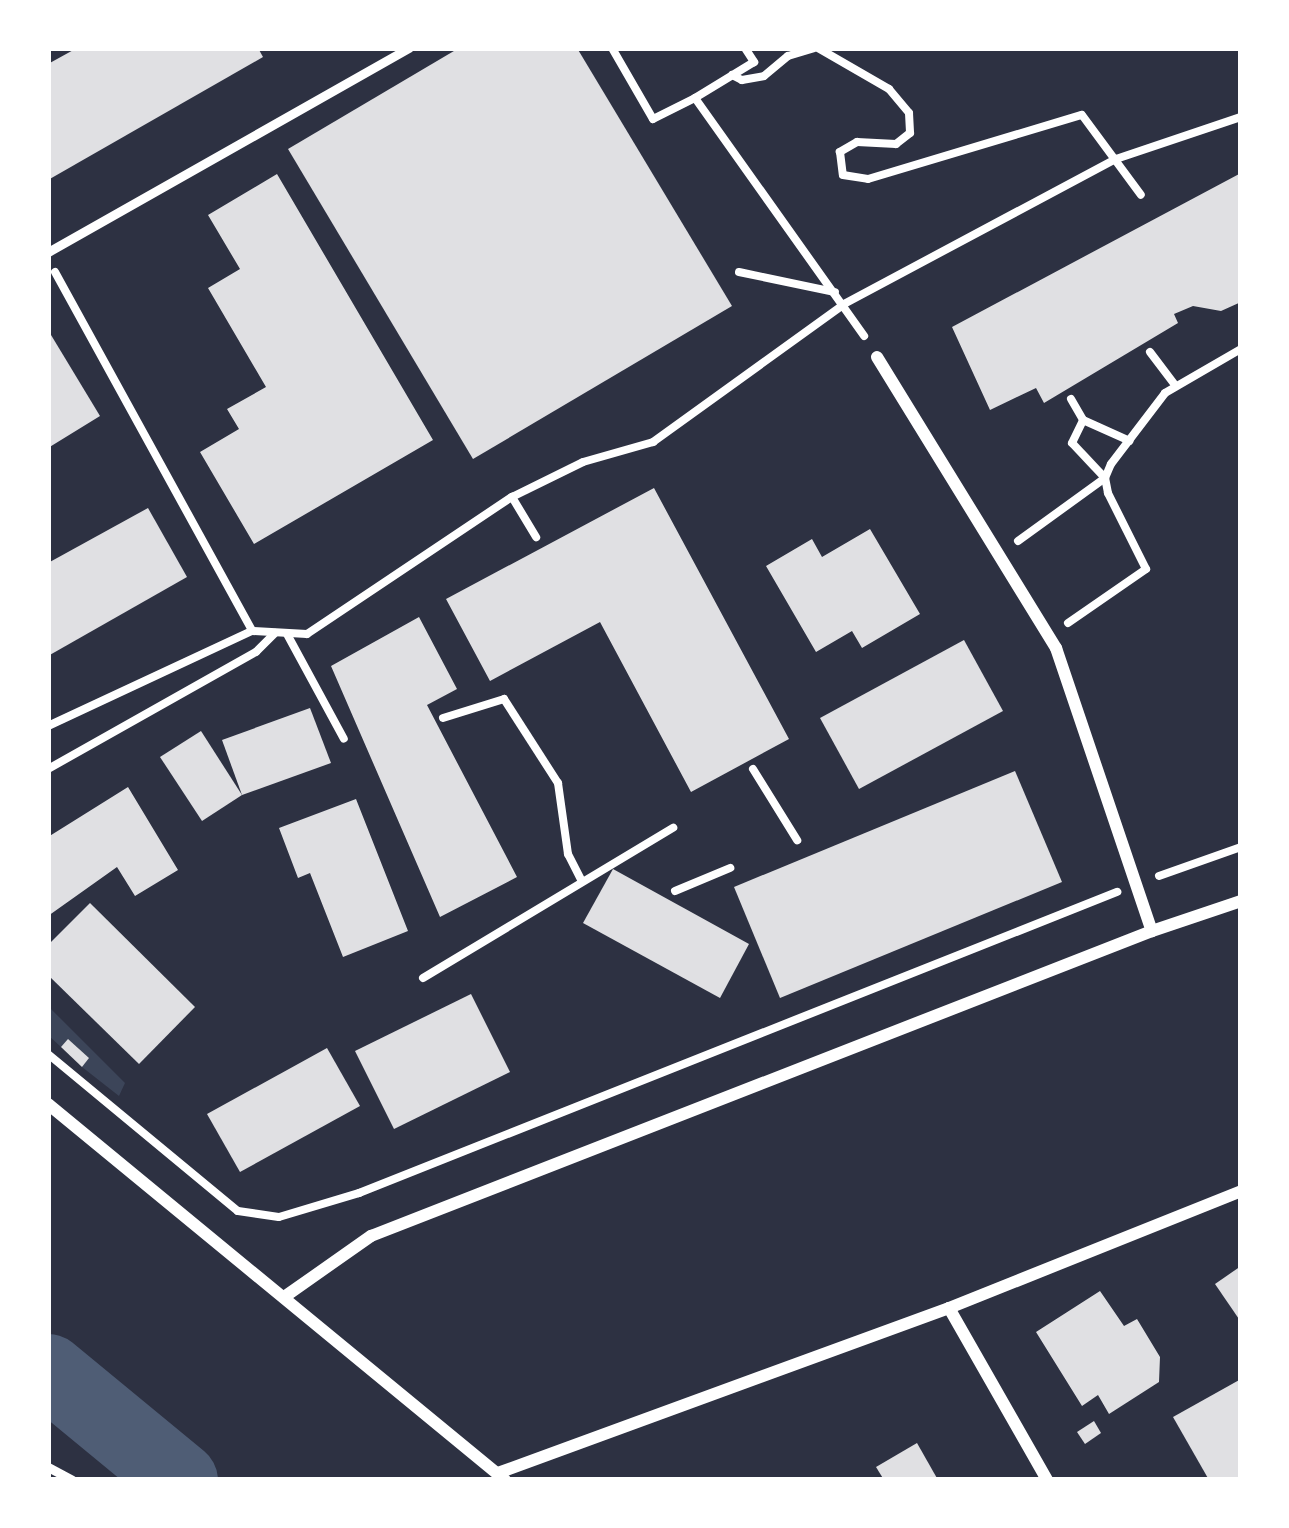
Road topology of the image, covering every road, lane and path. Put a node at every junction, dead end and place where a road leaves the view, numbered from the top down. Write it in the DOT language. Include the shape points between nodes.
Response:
graph roads {
  1 [pos="409,48"];
  2 [pos="612,48"];
  3 [pos="745,48"];
  4 [pos="816,48"];
  5 [pos="732,75"];
  6 [pos="695,98"];
  7 [pos="1241,118"];
  8 [pos="1116,160"];
  9 [pos="1141,195"];
  10 [pos="48,256"];
  11 [pos="739,272"];
  12 [pos="836,292"];
  13 [pos="844,304"];
  14 [pos="1241,349"];
  15 [pos="1150,352"];
  16 [pos="877,357"];
  17 [pos="1175,386"];
  18 [pos="1071,399"];
  19 [pos="1083,420"];
  20 [pos="1130,441"];
  21 [pos="1105,478"];
  22 [pos="512,497"];
  23 [pos="536,537"];
  24 [pos="999,554"];
  25 [pos="252,631"];
  26 [pos="281,633"];
  27 [pos="1048,636"];
  28 [pos="443,718"];
  29 [pos="48,726"];
  30 [pos="344,739"];
  31 [pos="48,769"];
  32 [pos="753,769"];
  33 [pos="673,828"];
  34 [pos="797,840"];
  35 [pos="1241,847"];
  36 [pos="730,868"];
  37 [pos="582,882"];
  38 [pos="1136,885"];
  39 [pos="675,891"];
  40 [pos="1241,902"];
  41 [pos="1151,931"];
  42 [pos="423,978"];
  43 [pos="48,1054"];
  44 [pos="48,1104"];
  45 [pos="1241,1191"];
  46 [pos="287,1295"];
  47 [pos="949,1308"];
  48 [pos="48,1467"];
  49 [pos="502,1476"];
  50 [pos="72,1480"];
  51 [pos="1047,1480"];
  1 -- 10 [label="lane"];
  2 -- 6 [label="path" via="653,118"];
  3 -- 5 [label="path" via="754,62"];
  4 -- 5 [label="path" via="788,56 764,76"];
  4 -- 8 [label="path" via="890,88 909,113 910,133 896,144 856,142 839,152 843,175 868,179 1082,115"];
  5 -- 6 [label="path"];
  6 -- 12 [label="path"];
  7 -- 8 [label="path"];
  8 -- 9 [label="path"];
  8 -- 13 [label="path"];
  10 -- 25 [label="path"];
  11 -- 12 [label="path"];
  12 -- 13 [label="path"];
  13 -- 16 [label="path"];
  13 -- 22 [label="path" via="653,442 583,462"];
  14 -- 17 [label="path"];
  15 -- 17 [label="path"];
  16 -- 24 [label="street"];
  17 -- 20 [label="path"];
  18 -- 19 [label="path"];
  19 -- 20 [label="path"];
  19 -- 21 [label="path" via="1072,443"];
  20 -- 21 [label="path"];
  21 -- 24 [label="path"];
  21 -- 27 [label="path" via="1147,569"];
  22 -- 23 [label="path"];
  22 -- 26 [label="path" via="307,634"];
  24 -- 27 [label="street"];
  25 -- 26 [label="path"];
  25 -- 29 [label="path"];
  26 -- 30 [label="path"];
  26 -- 31 [label="path"];
  27 -- 38 [label="street"];
  28 -- 37 [label="path" via="504,698 558,783 568,854"];
  32 -- 34 [label="path"];
  33 -- 37 [label="path"];
  35 -- 38 [label="path"];
  36 -- 39 [label="path"];
  37 -- 42 [label="path"];
  38 -- 41 [label="street"];
  38 -- 43 [label="path" via="359,1193 280,1217 238,1211"];
  40 -- 41 [label="street"];
  41 -- 46 [label="street" via="371,1236"];
  44 -- 46 [label="street"];
  45 -- 47 [label="street"];
  46 -- 49 [label="street"];
  47 -- 49 [label="street"];
  47 -- 51 [label="street"];
  48 -- 50 [label="lane"];
}
